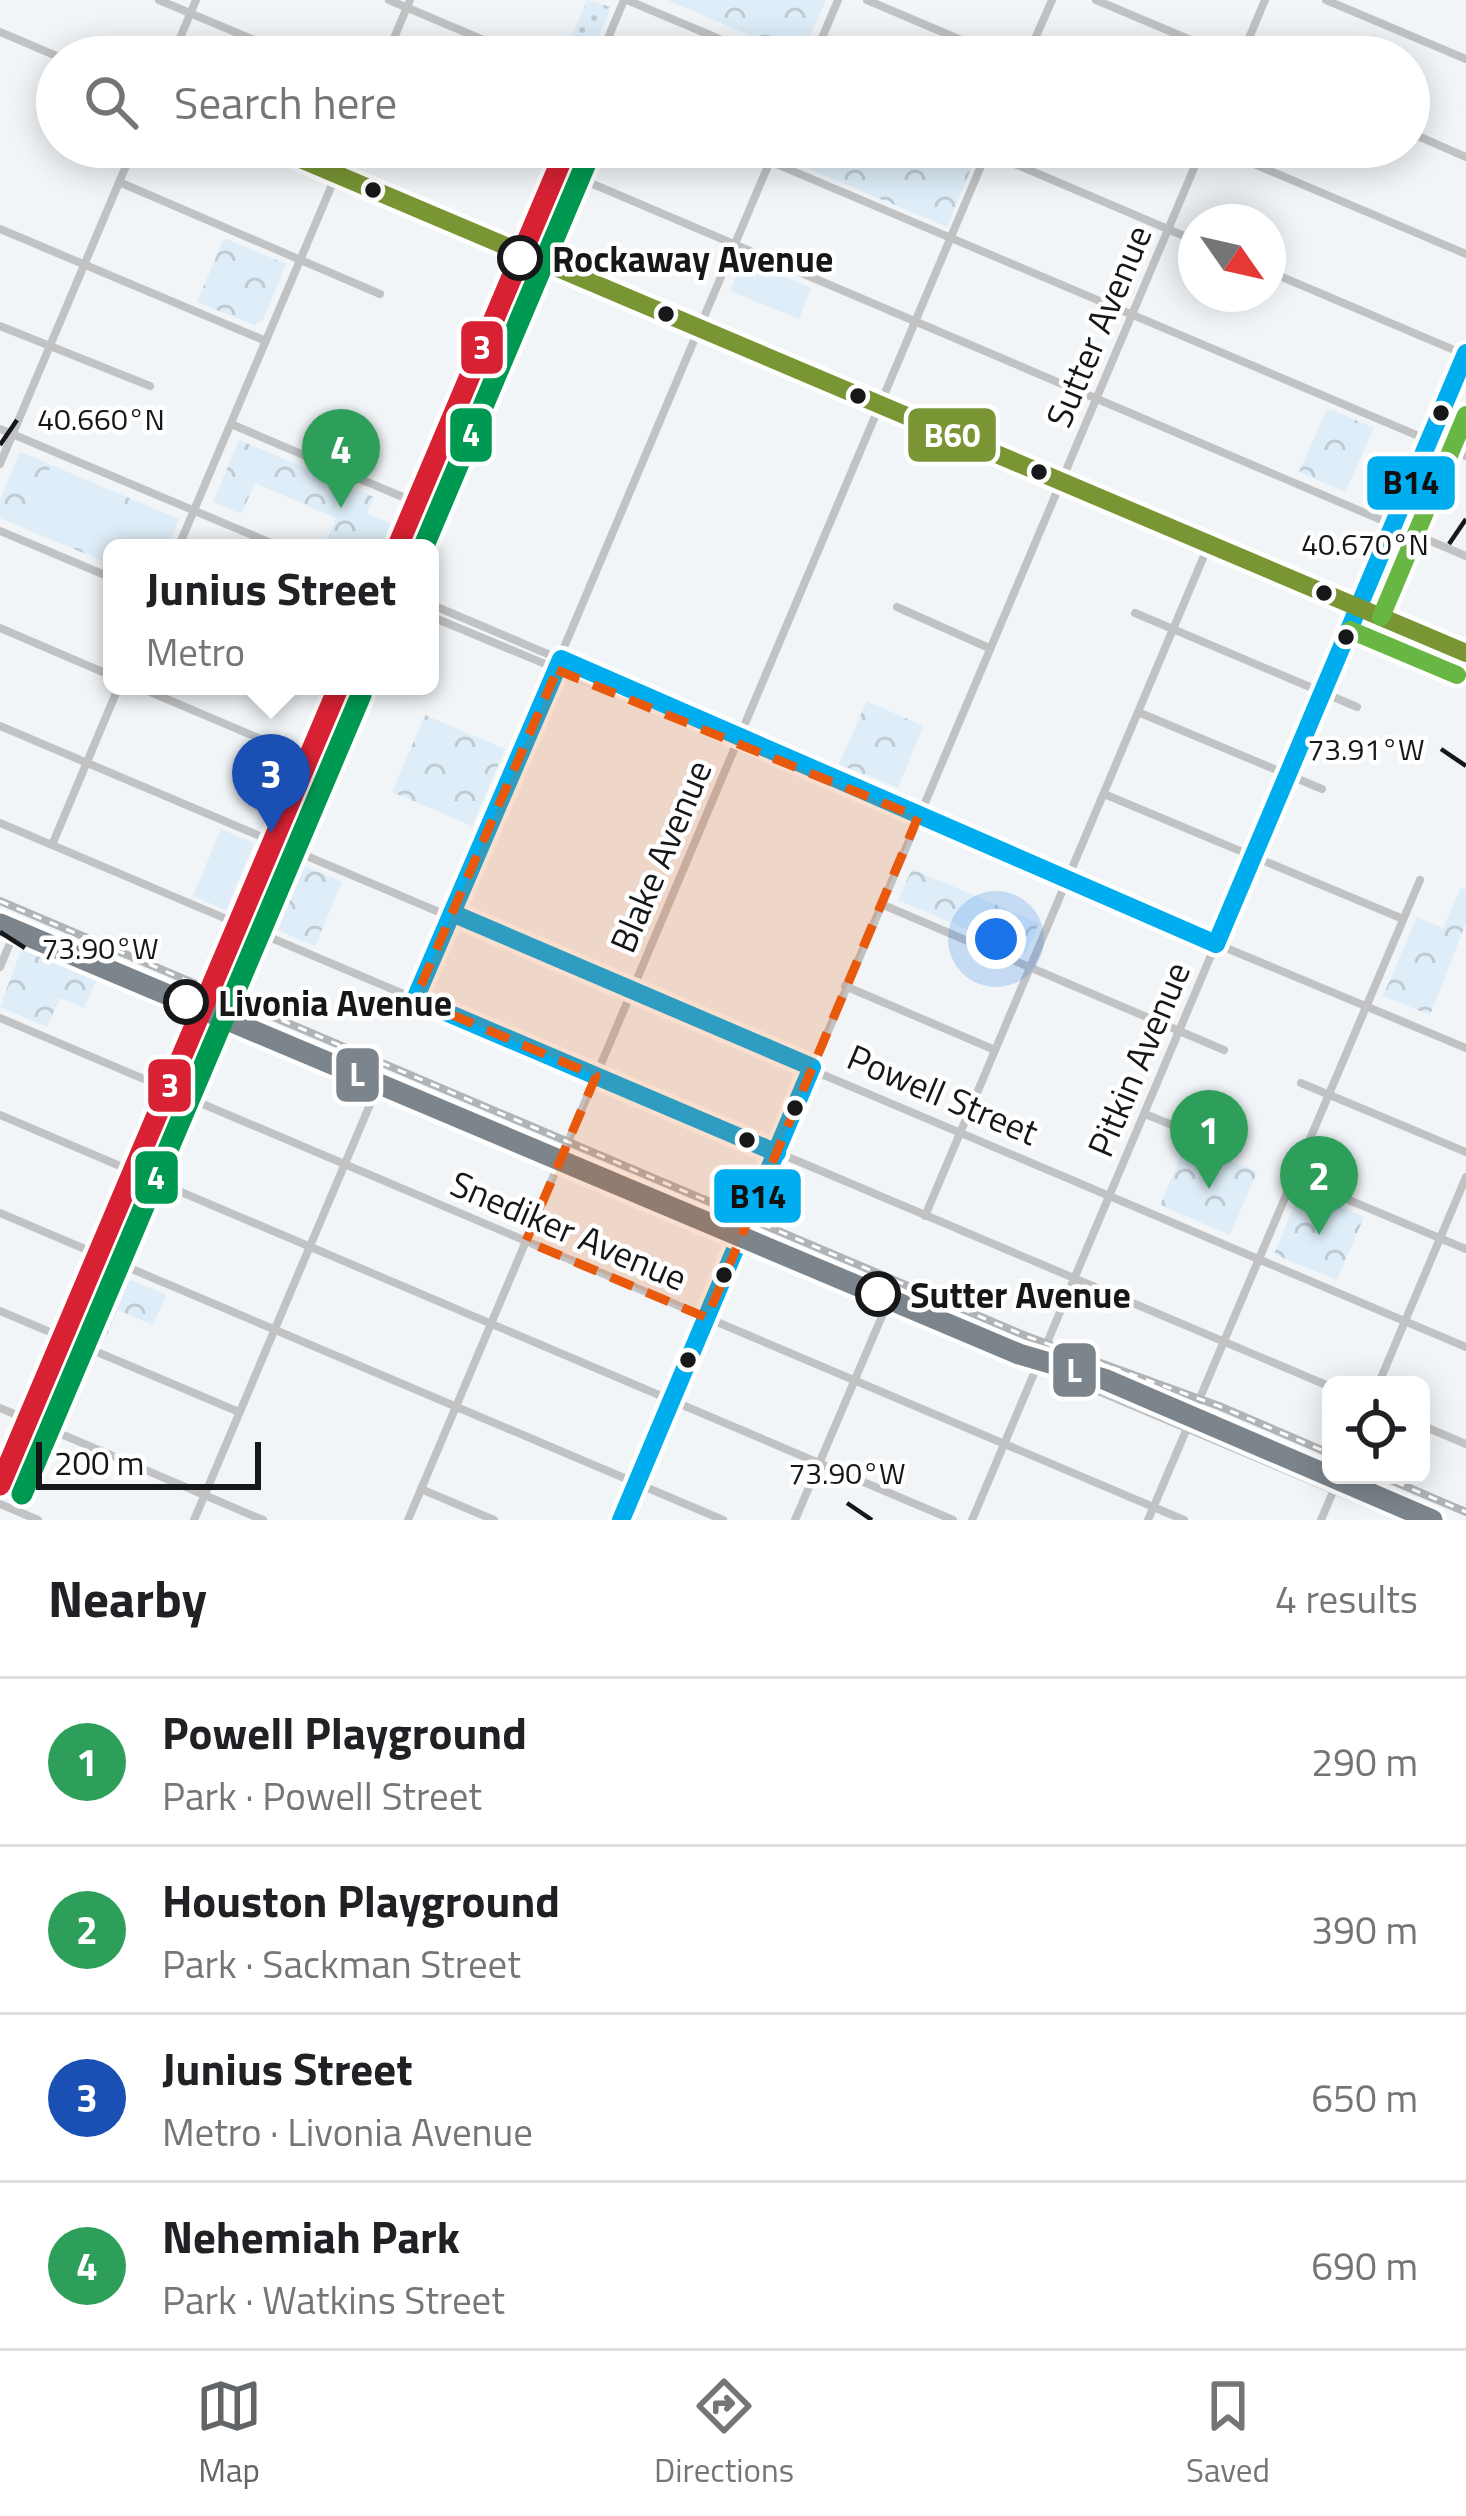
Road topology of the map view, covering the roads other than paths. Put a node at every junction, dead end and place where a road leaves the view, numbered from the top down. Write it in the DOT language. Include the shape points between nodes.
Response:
graph roads {
  1 [pos="159,0"];
  2 [pos="196,0"];
  3 [pos="389,0"];
  4 [pos="626,0"];
  5 [pos="838,0"];
  6 [pos="866,0"];
  7 [pos="1052,0"];
  8 [pos="1096,0"];
  9 [pos="1265,0"];
  10 [pos="1326,0"];
  11 [pos="408,4"];
  12 [pos="191,14"];
  13 [pos="0,32"];
  14 [pos="181,36"];
  15 [pos="244,36"];
  16 [pos="395,36"];
  17 [pos="478,36"];
  18 [pos="610,36"];
  19 [pos="712,36"];
  20 [pos="823,36"];
  21 [pos="951,36"];
  22 [pos="1037,36"];
  23 [pos="1181,36"];
  24 [pos="1250,36"];
  25 [pos="1411,36"];
  26 [pos="1430,44"];
  27 [pos="36,47"];
  28 [pos="1466,59"];
  29 [pos="1430,142"];
  30 [pos="1466,157"];
  31 [pos="125,168"];
  32 [pos="322,168"];
  33 [pos="339,168"];
  34 [pos="553,168"];
  35 [pos="555,168"];
  36 [pos="767,168"];
  37 [pos="786,168"];
  38 [pos="980,168"];
  39 [pos="1029,168"];
  40 [pos="1194,168"];
  41 [pos="1263,168"];
  42 [pos="336,174"];
  43 [pos="119,182"];
  44 [pos="0,229"];
  45 [pos="1168,229"];
  46 [pos="1178,233"];
  47 [pos="951,238"];
  48 [pos="734,244"];
  49 [pos="518,251"];
  50 [pos="1466,254"];
  51 [pos="301,259"];
  52 [pos="84,265"];
  53 [pos="1286,279"];
  54 [pos="380,294"];
  55 [pos="1132,315"];
  56 [pos="915,322"];
  57 [pos="0,326"];
  58 [pos="699,329"];
  59 [pos="266,341"];
  60 [pos="49,347"];
  61 [pos="1466,354"];
  62 [pos="150,386"];
  63 [pos="1096,399"];
  64 [pos="880,405"];
  65 [pos="231,424"];
  66 [pos="0,428"];
  67 [pos="13,434"];
  68 [pos="1429,440"];
  69 [pos="1466,456"];
  70 [pos="0,464"];
  71 [pos="1061,482"];
  72 [pos="412,501"];
  73 [pos="194,510"];
  74 [pos="1394,525"];
  75 [pos="0,531"];
  76 [pos="182,539"];
  77 [pos="262,539"];
  78 [pos="396,539"];
  79 [pos="1209,544"];
  80 [pos="1466,556"];
  81 [pos="103,574"];
  82 [pos="897,607"];
  83 [pos="439,608"];
  84 [pos="1359,608"];
  85 [pos="1135,613"];
  86 [pos="439,620"];
  87 [pos="0,628"];
  88 [pos="1174,629"];
  89 [pos="989,648"];
  90 [pos="1466,653"];
  91 [pos="561,659"];
  92 [pos="557,670"];
  93 [pos="103,672"];
  94 [pos="1323,692"];
  95 [pos="115,695"];
  96 [pos="157,695"];
  97 [pos="329,695"];
  98 [pos="1358,707"];
  99 [pos="1138,712"];
  100 [pos="0,726"];
  101 [pos="739,740"];
  102 [pos="303,757"];
  103 [pos="87,763"];
  104 [pos="1288,775"];
  105 [pos="1322,789"];
  106 [pos="1104,794"];
  107 [pos="918,817"];
  108 [pos="0,823"];
  109 [pos="268,838"];
  110 [pos="52,845"];
  111 [pos="1253,857"];
  112 [pos="1420,880"];
  113 [pos="1067,881"];
  114 [pos="880,904"];
  115 [pos="452,913"];
  116 [pos="1403,919"];
  117 [pos="233,922"];
  118 [pos="0,930"];
  119 [pos="13,936"];
  120 [pos="1216,944"];
  121 [pos="0,967"];
  122 [pos="1030,968"];
  123 [pos="845,986"];
  124 [pos="632,990"];
  125 [pos="415,999"];
  126 [pos="1366,1006"];
  127 [pos="194,1012"];
  128 [pos="0,1018"];
  129 [pos="1179,1031"];
  130 [pos="1466,1048"];
  131 [pos="995,1050"];
  132 [pos="1224,1050"];
  133 [pos="812,1067"];
  134 [pos="596,1076"];
  135 [pos="1301,1083"];
  136 [pos="162,1087"];
  137 [pos="377,1088"];
  138 [pos="1330,1094"];
  139 [pos="1145,1114"];
  140 [pos="0,1115"];
  141 [pos="961,1131"];
  142 [pos="1187,1131"];
  143 [pos="1466,1152"];
  144 [pos="777,1153"];
  145 [pos="560,1161"];
  146 [pos="344,1164"];
  147 [pos="127,1170"];
  148 [pos="1294,1177"];
  149 [pos="1466,1178"];
  150 [pos="1110,1195"];
  151 [pos="0,1214"];
  152 [pos="925,1216"];
  153 [pos="1440,1238"];
  154 [pos="740,1239"];
  155 [pos="526,1241"];
  156 [pos="309,1247"];
  157 [pos="1466,1250"];
  158 [pos="92,1253"];
  159 [pos="1259,1259"];
  160 [pos="1074,1279"];
  161 [pos="888,1302"];
  162 [pos="0,1311"];
  163 [pos="707,1318"];
  164 [pos="1405,1321"];
  165 [pos="491,1324"];
  166 [pos="274,1330"];
  167 [pos="57,1335"];
  168 [pos="1224,1342"];
  169 [pos="1466,1347"];
  170 [pos="1038,1362"];
  171 [pos="1382,1376"];
  172 [pos="854,1381"];
  173 [pos="1322,1384"];
  174 [pos="672,1401"];
  175 [pos="456,1406"];
  176 [pos="0,1408"];
  177 [pos="239,1412"];
  178 [pos="22,1418"];
  179 [pos="1190,1424"];
  180 [pos="1430,1429"];
  181 [pos="1004,1444"];
  182 [pos="1466,1444"];
  183 [pos="819,1463"];
  184 [pos="0,1468"];
  185 [pos="1322,1476"];
  186 [pos="637,1484"];
  187 [pos="1335,1484"];
  188 [pos="1340,1484"];
  189 [pos="421,1489"];
  190 [pos="204,1495"];
  191 [pos="0,1504"];
  192 [pos="1154,1507"];
  193 [pos="38,1520"];
  194 [pos="194,1520"];
  195 [pos="263,1520"];
  196 [pos="407,1520"];
  197 [pos="494,1520"];
  198 [pos="621,1520"];
  199 [pos="723,1520"];
  200 [pos="795,1520"];
  201 [pos="953,1520"];
  202 [pos="972,1520"];
  203 [pos="1148,1520"];
  204 [pos="1184,1520"];
  205 [pos="1321,1520"];
  206 [pos="1405,1520"];
  1 -- 12 [label="street"];
  2 -- 12 [label="street"];
  3 -- 11 [label="street"];
  4 -- 18 [label="street"];
  4 -- 19 [label="street"];
  5 -- 20 [label="street"];
  6 -- 21 [label="street"];
  7 -- 22 [label="street"];
  8 -- 23 [label="street"];
  9 -- 24 [label="street"];
  10 -- 25 [label="street"];
  11 -- 16 [label="street"];
  11 -- 17 [label="street"];
  12 -- 14 [label="street"];
  12 -- 15 [label="street"];
  13 -- 27 [label="street"];
  26 -- 28 [label="street"];
  29 -- 30 [label="street"];
  31 -- 43 [label="street"];
  32 -- 42 [label="street"];
  33 -- 42 [label="street"];
  34 -- 49 [label="street"];
  35 -- 48 [label="street"];
  36 -- 48 [label="street"];
  37 -- 47 [label="street"];
  38 -- 47 [label="street, Blake Avenue"];
  39 -- 45 [label="street"];
  40 -- 45 [label="street, Sutter Avenue"];
  41 -- 50 [label="street"];
  42 -- 49 [label="street"];
  42 -- 51 [label="street"];
  43 -- 51 [label="street"];
  43 -- 52 [label="street"];
  44 -- 52 [label="street"];
  45 -- 46 [label="street"];
  45 -- 55 [label="street, Sutter Avenue"];
  47 -- 55 [label="street"];
  47 -- 56 [label="street, Blake Avenue"];
  48 -- 56 [label="street"];
  48 -- 58 [label="street"];
  49 -- 58 [label="street"];
  49 -- 72 [label="street"];
  51 -- 54 [label="street"];
  51 -- 59 [label="street"];
  52 -- 59 [label="street"];
  52 -- 60 [label="street"];
  53 -- 61 [label="street"];
  55 -- 63 [label="street, Sutter Avenue"];
  55 -- 68 [label="street"];
  56 -- 63 [label="street"];
  56 -- 64 [label="street, Blake Avenue"];
  57 -- 60 [label="street"];
  58 -- 64 [label="street"];
  58 -- 91 [label="street"];
  59 -- 65 [label="street"];
  60 -- 62 [label="street"];
  60 -- 67 [label="street"];
  61 -- 68 [label="street, Pitkin Avenue"];
  63 -- 71 [label="street, Sutter Avenue"];
  63 -- 74 [label="street"];
  64 -- 71 [label="street"];
  64 -- 101 [label="street, Blake Avenue"];
  65 -- 72 [label="street"];
  65 -- 73 [label="street"];
  66 -- 67 [label="street"];
  67 -- 70 [label="street"];
  67 -- 73 [label="street"];
  68 -- 69 [label="street"];
  68 -- 74 [label="street, Pitkin Avenue"];
  71 -- 79 [label="street"];
  71 -- 89 [label="street, Sutter Avenue"];
  72 -- 78 [label="street"];
  73 -- 76 [label="street"];
  73 -- 77 [label="street"];
  74 -- 80 [label="street"];
  74 -- 84 [label="street, Pitkin Avenue"];
  75 -- 81 [label="street"];
  79 -- 84 [label="street"];
  79 -- 88 [label="street"];
  82 -- 89 [label="street"];
  83 -- 91 [label="street"];
  84 -- 90 [label="street"];
  84 -- 94 [label="street, Pitkin Avenue"];
  85 -- 88 [label="street"];
  86 -- 92 [label="street"];
  87 -- 93 [label="street"];
  88 -- 94 [label="street"];
  88 -- 99 [label="street"];
  89 -- 107 [label="street, Sutter Avenue"];
  91 -- 92 [label="street"];
  91 -- 101 [label="street"];
  92 -- 101 [label="street"];
  92 -- 115 [label="street"];
  94 -- 98 [label="street"];
  94 -- 104 [label="street, Pitkin Avenue"];
  95 -- 103 [label="street"];
  96 -- 102 [label="street"];
  97 -- 102 [label="street"];
  99 -- 104 [label="street"];
  99 -- 106 [label="street"];
  100 -- 103 [label="street, Powell Street"];
  101 -- 107 [label="street"];
  101 -- 124 [label="street, Blake Avenue"];
  102 -- 109 [label="street"];
  103 -- 109 [label="street, Powell Street"];
  103 -- 110 [label="street"];
  104 -- 105 [label="street"];
  104 -- 111 [label="street, Pitkin Avenue"];
  106 -- 111 [label="street"];
  106 -- 113 [label="street"];
  107 -- 113 [label="street"];
  107 -- 114 [label="street, Sutter Avenue"];
  108 -- 110 [label="street"];
  109 -- 115 [label="street, Powell Street"];
  109 -- 117 [label="street"];
  110 -- 117 [label="street"];
  111 -- 116 [label="street"];
  111 -- 120 [label="street, Pitkin Avenue"];
  112 -- 116 [label="street"];
  113 -- 120 [label="street"];
  113 -- 122 [label="street"];
  114 -- 122 [label="street"];
  114 -- 123 [label="street, Sutter Avenue"];
  115 -- 124 [label="street, Powell Street"];
  115 -- 125 [label="street"];
  116 -- 126 [label="street"];
  117 -- 125 [label="street"];
  118 -- 119 [label="street"];
  119 -- 121 [label="street"];
  119 -- 127 [label="street"];
  120 -- 126 [label="street"];
  120 -- 129 [label="street, Pitkin Avenue"];
  122 -- 129 [label="street"];
  122 -- 131 [label="street"];
  123 -- 131 [label="street"];
  123 -- 133 [label="street, Sutter Avenue"];
  124 -- 133 [label="street, Powell Street"];
  124 -- 134 [label="street, Blake Avenue"];
  125 -- 134 [label="street"];
  126 -- 130 [label="street"];
  126 -- 138 [label="street"];
  127 -- 136 [label="street"];
  127 -- 137 [label="street"];
  128 -- 136 [label="street, Snediker Avenue"];
  129 -- 132 [label="street"];
  129 -- 139 [label="street, Pitkin Avenue"];
  131 -- 141 [label="street"];
  133 -- 141 [label="street, Powell Street"];
  133 -- 144 [label="street, Sutter Avenue"];
  134 -- 144 [label="street"];
  134 -- 145 [label="street, Blake Avenue"];
  135 -- 138 [label="street"];
  136 -- 146 [label="street, Snediker Avenue"];
  136 -- 147 [label="street"];
  137 -- 145 [label="street"];
  137 -- 146 [label="street"];
  138 -- 143 [label="street"];
  138 -- 148 [label="street"];
  139 -- 142 [label="street"];
  139 -- 150 [label="street, Pitkin Avenue"];
  140 -- 147 [label="street"];
  141 -- 150 [label="street, Powell Street"];
  141 -- 152 [label="street"];
  144 -- 152 [label="street"];
  144 -- 154 [label="street, Sutter Avenue"];
  145 -- 154 [label="street"];
  145 -- 155 [label="street, Blake Avenue"];
  146 -- 155 [label="street, Snediker Avenue"];
  146 -- 156 [label="street"];
  147 -- 156 [label="street"];
  147 -- 158 [label="street"];
  148 -- 153 [label="street"];
  148 -- 159 [label="street"];
  149 -- 153 [label="street"];
  150 -- 159 [label="street, Powell Street"];
  150 -- 160 [label="street, Pitkin Avenue"];
  151 -- 158 [label="street"];
  152 -- 160 [label="street"];
  153 -- 157 [label="street"];
  153 -- 164 [label="street"];
  154 -- 161 [label="street"];
  154 -- 163 [label="street, Sutter Avenue"];
  155 -- 163 [label="street, Snediker Avenue"];
  155 -- 165 [label="street, Blake Avenue"];
  156 -- 165 [label="street"];
  156 -- 166 [label="street"];
  158 -- 166 [label="street"];
  158 -- 167 [label="street"];
  159 -- 164 [label="street, Powell Street"];
  159 -- 168 [label="street"];
  160 -- 168 [label="street"];
  160 -- 170 [label="street, Pitkin Avenue"];
  161 -- 170 [label="street"];
  161 -- 172 [label="street"];
  162 -- 167 [label="street"];
  163 -- 172 [label="street, Snediker Avenue"];
  163 -- 174 [label="street, Sutter Avenue"];
  164 -- 169 [label="street, Powell Street"];
  164 -- 171 [label="street"];
  165 -- 174 [label="street"];
  165 -- 175 [label="street, Blake Avenue"];
  166 -- 175 [label="street"];
  166 -- 177 [label="street"];
  167 -- 177 [label="street"];
  167 -- 178 [label="street"];
  168 -- 173 [label="street"];
  168 -- 179 [label="street"];
  170 -- 179 [label="street"];
  170 -- 181 [label="street, Pitkin Avenue"];
  172 -- 181 [label="street, Snediker Avenue"];
  172 -- 183 [label="street"];
  174 -- 183 [label="street"];
  174 -- 186 [label="street, Sutter Avenue"];
  175 -- 186 [label="street"];
  175 -- 189 [label="street, Blake Avenue"];
  176 -- 178 [label="street"];
  177 -- 190 [label="street"];
  178 -- 184 [label="street"];
  178 -- 190 [label="street"];
  179 -- 185 [label="street"];
  179 -- 192 [label="street"];
  180 -- 182 [label="street"];
  181 -- 192 [label="street, Snediker Avenue"];
  181 -- 202 [label="street, Pitkin Avenue"];
  183 -- 200 [label="street"];
  183 -- 201 [label="street"];
  186 -- 198 [label="street, Sutter Avenue"];
  186 -- 199 [label="street"];
  187 -- 205 [label="street"];
  188 -- 206 [label="street"];
  189 -- 196 [label="street, Blake Avenue"];
  189 -- 197 [label="street"];
  190 -- 194 [label="street"];
  190 -- 195 [label="street"];
  191 -- 193 [label="street"];
  192 -- 203 [label="street"];
  192 -- 204 [label="street, Snediker Avenue"];
}
